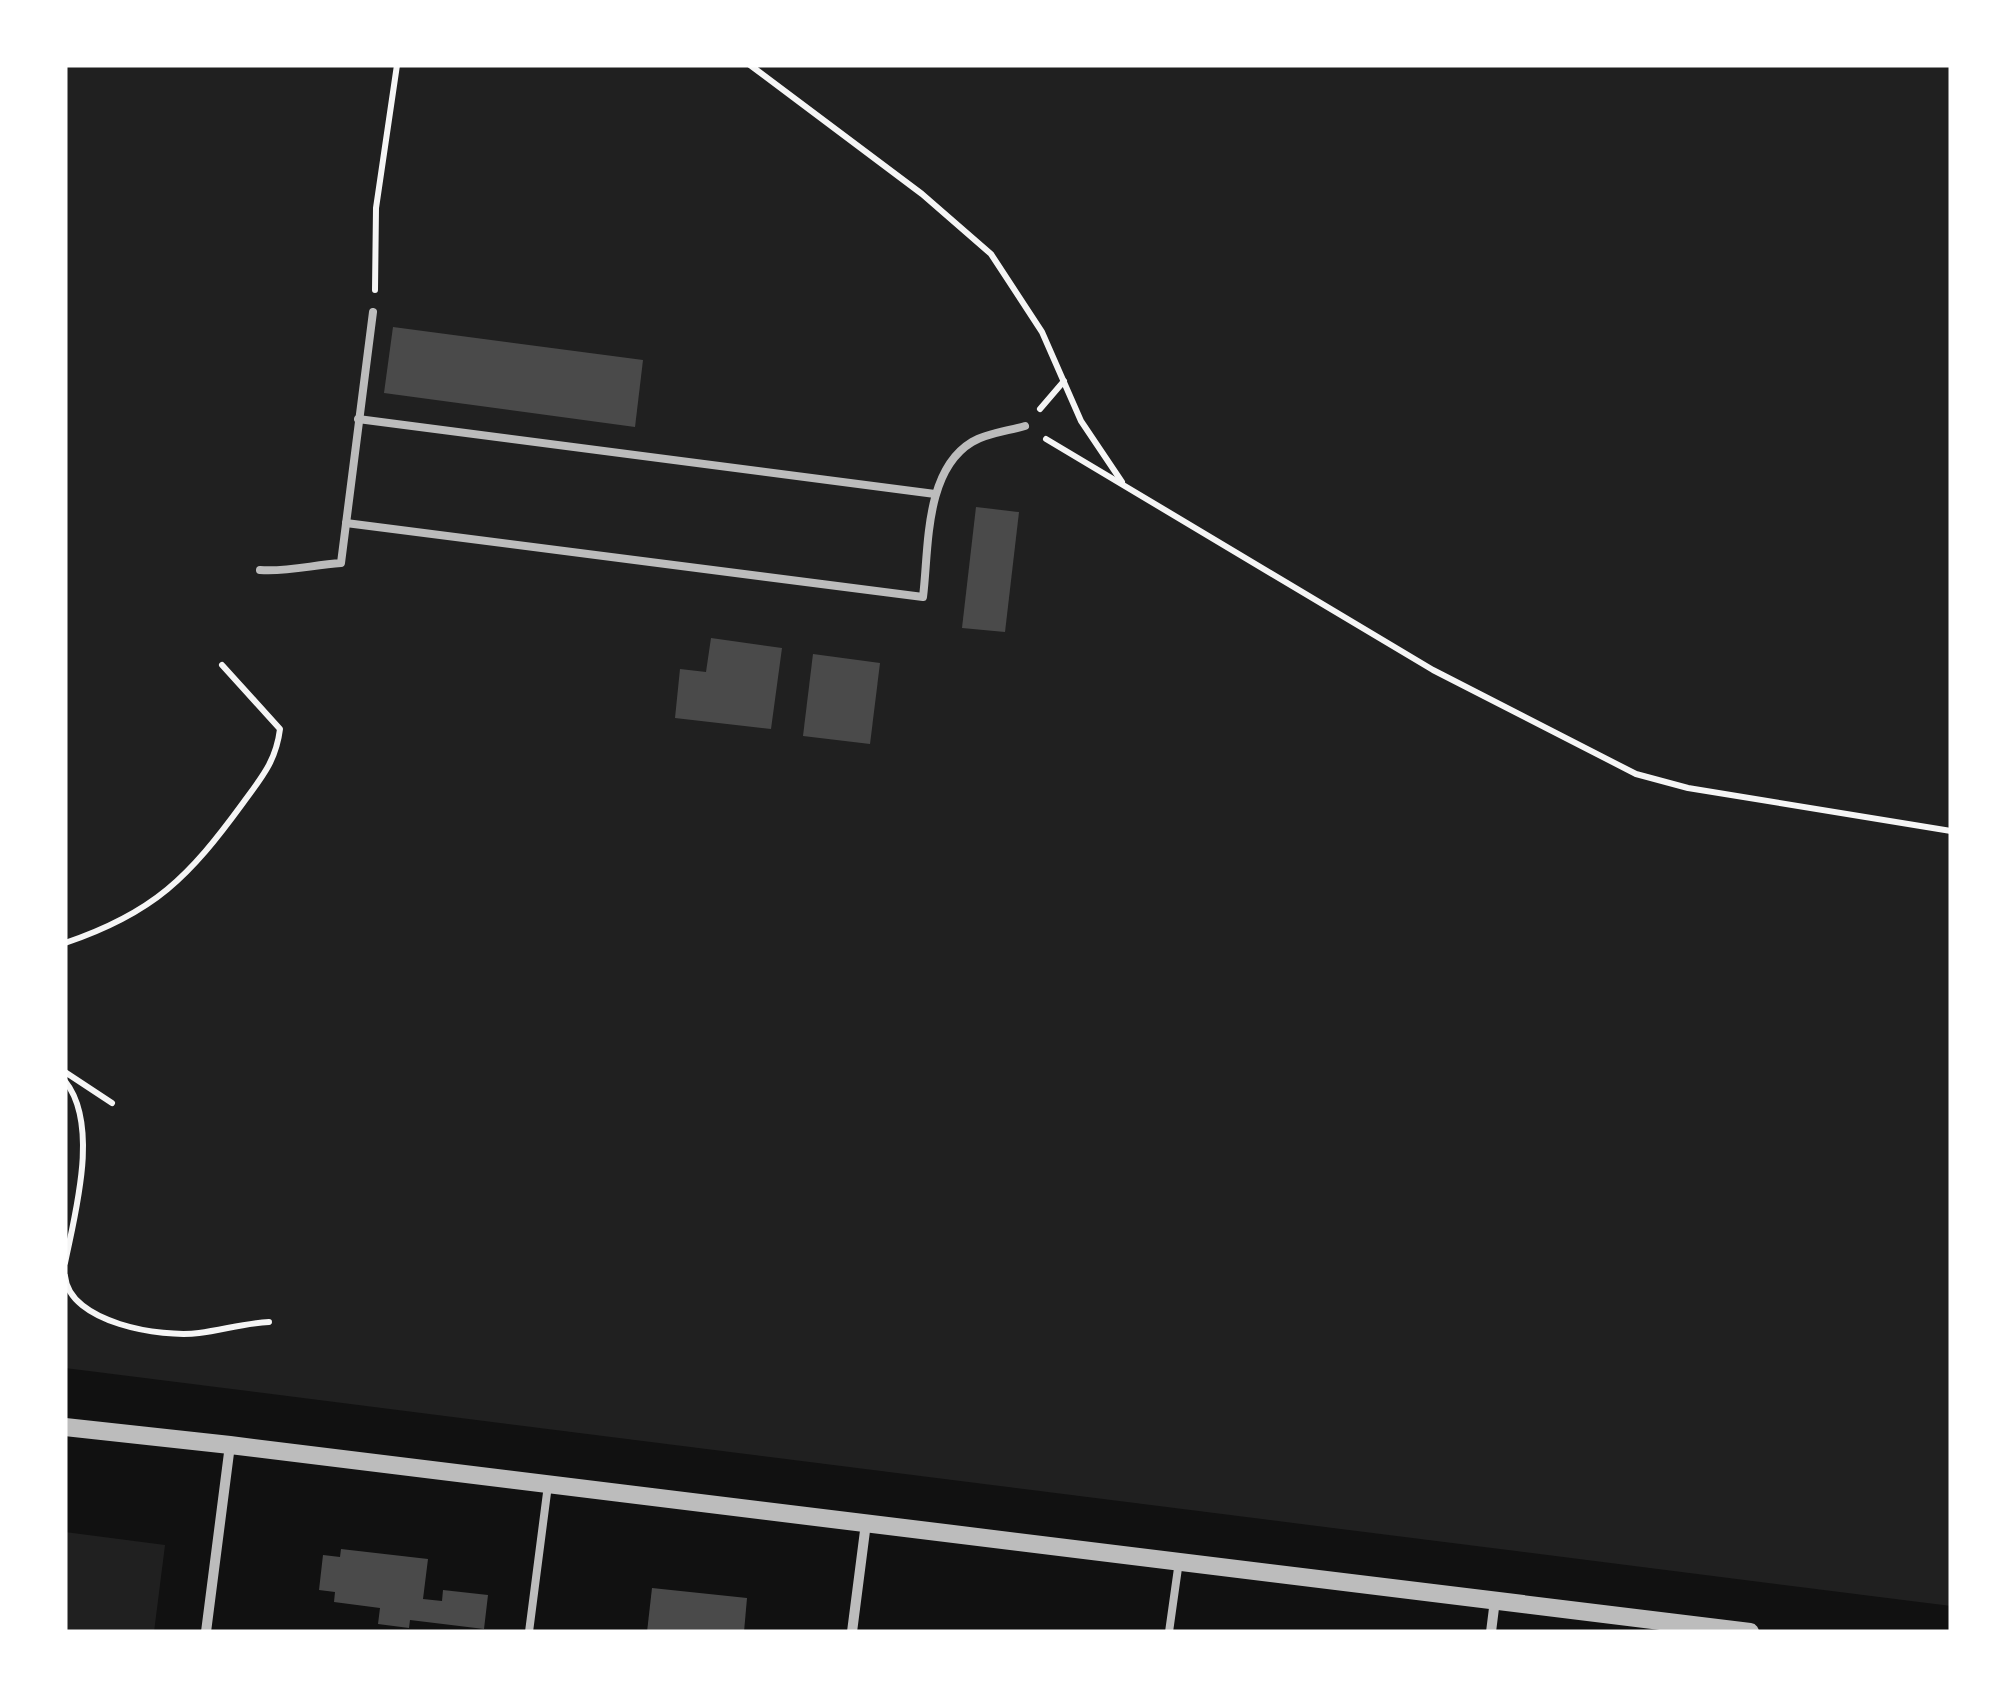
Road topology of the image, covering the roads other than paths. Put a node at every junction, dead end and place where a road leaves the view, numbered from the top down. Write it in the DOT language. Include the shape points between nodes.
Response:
graph roads {
  1 [pos="372,312"];
  2 [pos="358,419"];
  3 [pos="1025,426"];
  4 [pos="936,494"];
  5 [pos="346,523"];
  6 [pos="260,570"];
  7 [pos="65,1427"];
  8 [pos="230,1445"];
  9 [pos="548,1484"];
  10 [pos="866,1523"];
  11 [pos="1179,1561"];
  12 [pos="1495,1600"];
  13 [pos="206,1632"];
  14 [pos="529,1632"];
  15 [pos="852,1632"];
  16 [pos="1170,1632"];
  17 [pos="1491,1632"];
  18 [pos="1750,1632"];
  1 -- 2 [label="lane"];
  2 -- 4 [label="lane"];
  2 -- 5 [label="lane"];
  3 -- 4 [label="lane" via="970,443 949,465"];
  4 -- 5 [label="lane" via="924,597"];
  5 -- 6 [label="lane" via="340,563"];
  7 -- 8 [label="street"];
  8 -- 9 [label="street"];
  8 -- 13 [label="street"];
  9 -- 10 [label="street"];
  9 -- 14 [label="lane"];
  10 -- 11 [label="street"];
  10 -- 15 [label="street"];
  11 -- 12 [label="street"];
  11 -- 16 [label="lane"];
  12 -- 17 [label="street"];
  12 -- 18 [label="street"];
}
